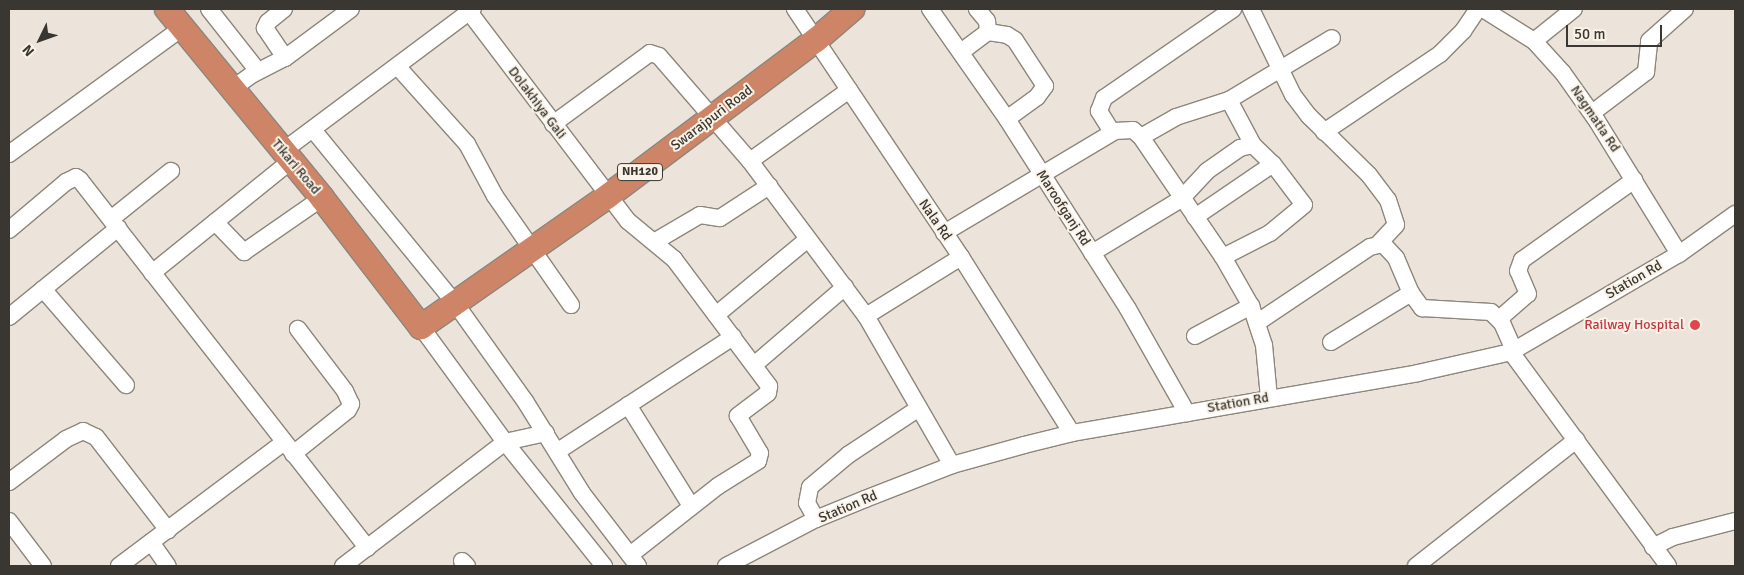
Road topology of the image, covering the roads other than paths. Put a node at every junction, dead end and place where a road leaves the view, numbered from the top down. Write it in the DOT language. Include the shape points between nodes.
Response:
graph roads {
  1 [pos="167,9"];
  2 [pos="209,9"];
  3 [pos="284,9"];
  4 [pos="351,9"];
  5 [pos="795,9"];
  6 [pos="852,9"];
  7 [pos="930,9"];
  8 [pos="977,9"];
  9 [pos="1233,9"];
  10 [pos="1251,9"];
  11 [pos="1478,9"];
  12 [pos="1483,9"];
  13 [pos="1574,9"];
  14 [pos="1685,9"];
  15 [pos="469,10"];
  16 [pos="182,28"];
  17 [pos="988,32"];
  18 [pos="1332,38"];
  19 [pos="816,40"];
  20 [pos="1534,42"];
  21 [pos="961,52"];
  22 [pos="284,58"];
  23 [pos="397,66"];
  24 [pos="1279,70"];
  25 [pos="258,71"];
  26 [pos="232,89"];
  27 [pos="849,90"];
  28 [pos="1229,100"];
  29 [pos="1592,112"];
  30 [pos="713,117"];
  31 [pos="1007,120"];
  32 [pos="553,124"];
  33 [pos="314,131"];
  34 [pos="1112,132"];
  35 [pos="1324,132"];
  36 [pos="1141,137"];
  37 [pos="1253,145"];
  38 [pos="9,154"];
  39 [pos="287,156"];
  40 [pos="750,161"];
  41 [pos="1273,164"];
  42 [pos="172,171"];
  43 [pos="1040,172"];
  44 [pos="1634,180"];
  45 [pos="769,186"];
  46 [pos="608,196"];
  47 [pos="322,198"];
  48 [pos="1181,199"];
  49 [pos="1735,214"];
  50 [pos="1194,216"];
  51 [pos="215,222"];
  52 [pos="115,224"];
  53 [pos="9,230"];
  54 [pos="944,232"];
  55 [pos="808,239"];
  56 [pos="654,242"];
  57 [pos="1378,244"];
  58 [pos="532,249"];
  59 [pos="1092,253"];
  60 [pos="1679,254"];
  61 [pos="961,257"];
  62 [pos="1223,257"];
  63 [pos="152,273"];
  64 [pos="845,287"];
  65 [pos="43,289"];
  66 [pos="1411,293"];
  67 [pos="455,303"];
  68 [pos="571,305"];
  69 [pos="1251,306"];
  70 [pos="10,315"];
  71 [pos="716,315"];
  72 [pos="866,316"];
  73 [pos="1499,319"];
  74 [pos="1258,322"];
  75 [pos="421,327"];
  76 [pos="298,329"];
  77 [pos="1195,336"];
  78 [pos="733,337"];
  79 [pos="1331,342"];
  80 [pos="1512,351"];
  81 [pos="754,365"];
  82 [pos="126,385"];
  83 [pos="1269,398"];
  84 [pos="628,405"];
  85 [pos="919,408"];
  86 [pos="1187,412"];
  87 [pos="1072,432"];
  88 [pos="546,433"];
  89 [pos="1576,440"];
  90 [pos="505,442"];
  91 [pos="289,448"];
  92 [pos="558,451"];
  93 [pos="952,465"];
  94 [pos="9,482"];
  95 [pos="692,506"];
  96 [pos="816,519"];
  97 [pos="1735,521"];
  98 [pos="9,522"];
  99 [pos="168,530"];
  100 [pos="151,542"];
  101 [pos="1654,547"];
  102 [pos="367,548"];
  103 [pos="634,561"];
  104 [pos="43,566"];
  105 [pos="118,566"];
  106 [pos="168,566"];
  107 [pos="344,566"];
  108 [pos="604,566"];
  109 [pos="726,566"];
  110 [pos="1416,566"];
  111 [pos="1668,566"];
  1 -- 16 [label="highway, Tikari Road"];
  2 -- 25 [label="street"];
  3 -- 22 [label="street" via="265,28"];
  4 -- 22 [label="street"];
  5 -- 19 [label="street, Nala Rd"];
  6 -- 19 [label="highway, Swarajpuri Road / NH120"];
  7 -- 21 [label="street, Maroofganj Rd"];
  8 -- 17 [label="street" via="987,21"];
  9 -- 34 [label="street" via="1104,98 1099,111"];
  10 -- 24 [label="street"];
  11 -- 35 [label="street" via="1463,31 1440,54"];
  12 -- 20 [label="street, Nagmatia Rd"];
  13 -- 20 [label="street"];
  14 -- 29 [label="street" via="1649,41 1648,65 1641,78"];
  15 -- 23 [label="street"];
  15 -- 32 [label="street, Dolakhiya Gali"];
  16 -- 26 [label="highway, Tikari Road"];
  16 -- 38 [label="street"];
  17 -- 21 [label="street"];
  17 -- 31 [label="street" via="1007,35 1014,40 1045,86 1037,98"];
  18 -- 24 [label="street"];
  19 -- 27 [label="street, Nala Rd"];
  19 -- 30 [label="highway, Swarajpuri Road / NH120"];
  20 -- 29 [label="street, Nagmatia Rd" via="1563,73"];
  21 -- 31 [label="street, Maroofganj Rd"];
  22 -- 25 [label="street"];
  23 -- 33 [label="street"];
  23 -- 58 [label="street" via="467,144 495,196"];
  24 -- 28 [label="street"];
  24 -- 35 [label="street" via="1309,116"];
  25 -- 26 [label="street"];
  26 -- 39 [label="highway, Tikari Road"];
  27 -- 40 [label="street"];
  27 -- 54 [label="street, Nala Rd"];
  28 -- 36 [label="street" via="1176,117"];
  28 -- 37 [label="street"];
  29 -- 44 [label="street, Nagmatia Rd"];
  30 -- 32 [label="street" via="654,53"];
  30 -- 40 [label="street"];
  30 -- 46 [label="highway, Swarajpuri Road / NH120"];
  31 -- 43 [label="street, Maroofganj Rd"];
  32 -- 46 [label="street, Dolakhiya Gali"];
  33 -- 39 [label="street"];
  33 -- 67 [label="street"];
  34 -- 36 [label="street" via="1133,130"];
  34 -- 43 [label="street"];
  35 -- 57 [label="street" via="1369,175 1388,200 1396,225"];
  36 -- 48 [label="street"];
  37 -- 41 [label="street"];
  37 -- 48 [label="street" via="1240,148 1207,171"];
  39 -- 47 [label="highway, Tikari Road"];
  39 -- 51 [label="street"];
  40 -- 45 [label="street"];
  41 -- 50 [label="street"];
  41 -- 62 [label="street" via="1303,200 1302,209 1270,234"];
  42 -- 52 [label="street"];
  43 -- 54 [label="street"];
  43 -- 59 [label="street, Maroofganj Rd"];
  44 -- 60 [label="street, Nagmatia Rd"];
  44 -- 73 [label="street" via="1522,260 1518,271 1528,294"];
  45 -- 55 [label="street"];
  45 -- 56 [label="street" via="720,218 700,215"];
  46 -- 56 [label="street, Dolakhiya Gali" via="628,221"];
  46 -- 58 [label="highway, Swarajpuri Road / NH120"];
  47 -- 51 [label="street" via="244,252"];
  47 -- 75 [label="highway, Tikari Road"];
  48 -- 50 [label="street"];
  48 -- 59 [label="street"];
  49 -- 60 [label="street, Station Rd"];
  50 -- 62 [label="street"];
  51 -- 63 [label="street"];
  52 -- 53 [label="street" via="76,178 66,182"];
  52 -- 63 [label="street"];
  52 -- 65 [label="street"];
  54 -- 61 [label="street, Nala Rd"];
  55 -- 64 [label="street"];
  55 -- 71 [label="street"];
  56 -- 71 [label="street, Dolakhiya Gali" via="679,265"];
  57 -- 66 [label="street" via="1390,249"];
  57 -- 74 [label="street"];
  58 -- 67 [label="highway, Swarajpuri Road / NH120"];
  58 -- 68 [label="street"];
  59 -- 86 [label="street, Maroofganj Rd"];
  60 -- 80 [label="street, Station Rd"];
  61 -- 72 [label="street"];
  61 -- 87 [label="street, Nala Rd"];
  62 -- 69 [label="street"];
  63 -- 91 [label="street"];
  64 -- 72 [label="street"];
  64 -- 81 [label="street"];
  65 -- 70 [label="street"];
  65 -- 82 [label="street"];
  66 -- 73 [label="street" via="1427,310 1483,310"];
  66 -- 79 [label="street"];
  67 -- 75 [label="highway, Swarajpuri Road / NH120"];
  67 -- 88 [label="street"];
  69 -- 74 [label="street"];
  69 -- 77 [label="street"];
  71 -- 78 [label="street, Dolakhiya Gali"];
  72 -- 85 [label="street"];
  73 -- 80 [label="street"];
  74 -- 83 [label="street" via="1264,345"];
  75 -- 90 [label="street"];
  76 -- 91 [label="street" via="345,391 351,404 348,410"];
  78 -- 81 [label="street, Dolakhiya Gali"];
  78 -- 84 [label="street"];
  80 -- 83 [label="street, Station Rd" via="1418,373"];
  80 -- 89 [label="street"];
  81 -- 95 [label="street, Dolakhiya Gali" via="770,390 738,416 761,457"];
  83 -- 86 [label="street, Station Rd"];
  84 -- 92 [label="street"];
  84 -- 95 [label="street"];
  85 -- 93 [label="street"];
  85 -- 96 [label="street" via="848,455 810,487 807,503"];
  86 -- 87 [label="street, Station Rd"];
  87 -- 93 [label="street, Station Rd"];
  88 -- 90 [label="street"];
  88 -- 92 [label="street"];
  89 -- 101 [label="street"];
  89 -- 110 [label="street"];
  90 -- 102 [label="street"];
  90 -- 108 [label="street"];
  91 -- 99 [label="street"];
  91 -- 102 [label="street"];
  92 -- 103 [label="street" via="582,493"];
  93 -- 96 [label="street, Station Rd"];
  94 -- 99 [label="street" via="66,439 83,431 96,437"];
  95 -- 103 [label="street"];
  96 -- 109 [label="street, Station Rd"];
  97 -- 101 [label="street" via="1673,537"];
  98 -- 104 [label="street"];
  99 -- 100 [label="street"];
  100 -- 105 [label="street"];
  100 -- 106 [label="street"];
  101 -- 111 [label="street"];
  102 -- 107 [label="street"];
}
